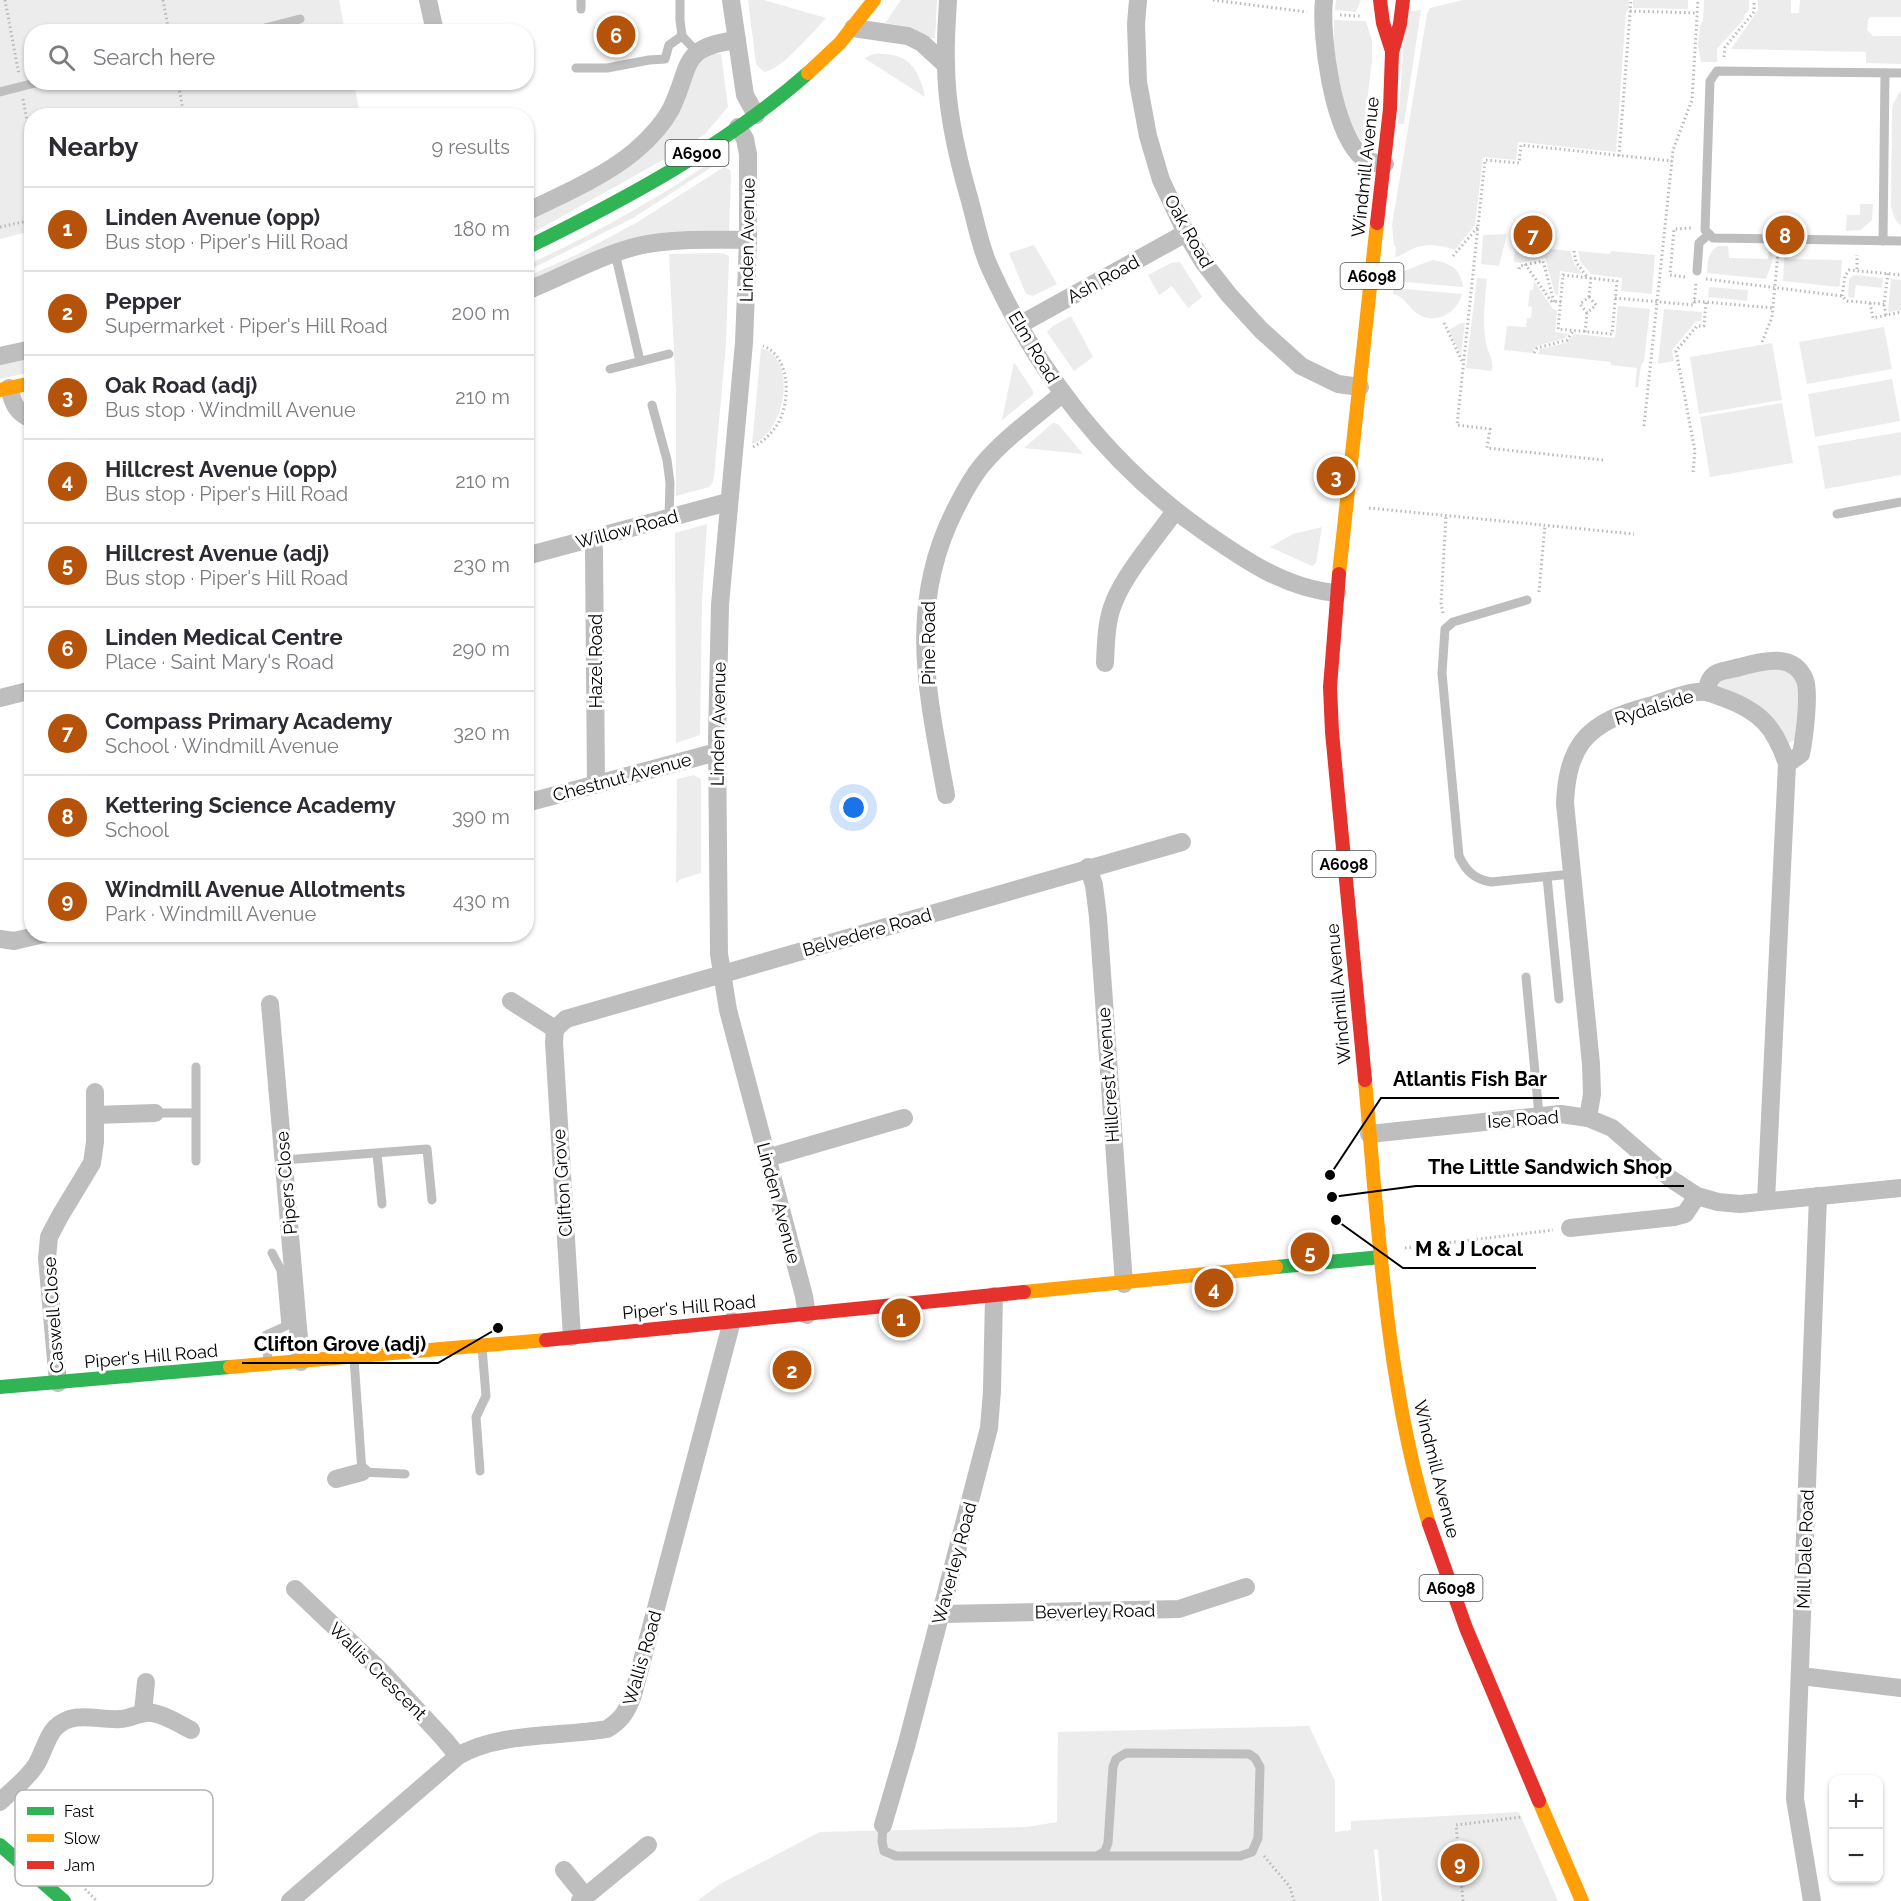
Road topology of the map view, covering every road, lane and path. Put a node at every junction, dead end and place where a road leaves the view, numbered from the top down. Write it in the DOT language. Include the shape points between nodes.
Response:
graph roads {
  1 [pos="163,0"];
  2 [pos="428,0"];
  3 [pos="680,0"];
  4 [pos="731,0"];
  5 [pos="874,0"];
  6 [pos="948,0"];
  7 [pos="1138,0"];
  8 [pos="1213,0"];
  9 [pos="1380,0"];
  10 [pos="1402,0"];
  11 [pos="1631,0"];
  12 [pos="1698,0"];
  13 [pos="1754,0"];
  14 [pos="1319,6"];
  15 [pos="1364,10"];
  16 [pos="1628,11"];
  17 [pos="1697,13"];
  18 [pos="1336,15"];
  19 [pos="300,19"];
  20 [pos="168,24"];
  21 [pos="281,24"];
  22 [pos="433,24"];
  23 [pos="853,28"];
  24 [pos="682,36"];
  25 [pos="737,40"];
  26 [pos="697,52"];
  27 [pos="1392,53"];
  28 [pos="946,65"];
  29 [pos="576,68"];
  30 [pos="1724,71"];
  31 [pos="1885,73"];
  32 [pos="1901,73"];
  33 [pos="24,86"];
  34 [pos="179,90"];
  35 [pos="0,92"];
  36 [pos="183,108"];
  37 [pos="756,115"];
  38 [pos="738,126"];
  39 [pos="1619,156"];
  40 [pos="1672,161"];
  41 [pos="1385,164"];
  42 [pos="534,208"];
  43 [pos="1692,220"];
  44 [pos="24,222"];
  45 [pos="1478,226"];
  46 [pos="0,227"];
  47 [pos="1186,233"];
  48 [pos="1709,234"];
  49 [pos="1778,239"];
  50 [pos="748,240"];
  51 [pos="1883,241"];
  52 [pos="1901,241"];
  53 [pos="534,244"];
  54 [pos="1574,251"];
  55 [pos="615,253"];
  56 [pos="1454,256"];
  57 [pos="1525,264"];
  58 [pos="1519,268"];
  59 [pos="1888,273"];
  60 [pos="1696,274"];
  61 [pos="1901,275"];
  62 [pos="1589,278"];
  63 [pos="1775,287"];
  64 [pos="534,288"];
  65 [pos="1842,296"];
  66 [pos="1589,297"];
  67 [pos="1615,298"];
  68 [pos="1694,301"];
  69 [pos="1554,302"];
  70 [pos="1561,302"];
  71 [pos="1658,302"];
  72 [pos="1706,302"];
  73 [pos="1870,303"];
  74 [pos="1884,304"];
  75 [pos="1773,309"];
  76 [pos="1587,313"];
  77 [pos="1900,313"];
  78 [pos="1886,315"];
  79 [pos="1900,318"];
  80 [pos="1444,323"];
  81 [pos="1019,325"];
  82 [pos="1573,331"];
  83 [pos="1586,332"];
  84 [pos="1762,342"];
  85 [pos="758,345"];
  86 [pos="24,351"];
  87 [pos="1534,353"];
  88 [pos="669,354"];
  89 [pos="0,356"];
  90 [pos="640,361"];
  91 [pos="1464,364"];
  92 [pos="609,369"];
  93 [pos="24,385"];
  94 [pos="1360,387"];
  95 [pos="5,389"];
  96 [pos="1062,394"];
  97 [pos="652,405"];
  98 [pos="24,414"];
  99 [pos="1644,426"];
  100 [pos="749,448"];
  101 [pos="1603,460"];
  102 [pos="1693,472"];
  103 [pos="728,502"];
  104 [pos="1901,502"];
  105 [pos="1364,507"];
  106 [pos="1175,511"];
  107 [pos="1838,514"];
  108 [pos="1446,516"];
  109 [pos="669,518"];
  110 [pos="1545,525"];
  111 [pos="1634,534"];
  112 [pos="592,538"];
  113 [pos="534,554"];
  114 [pos="1337,593"];
  115 [pos="1527,600"];
  116 [pos="1445,629"];
  117 [pos="1105,663"];
  118 [pos="24,692"];
  119 [pos="1706,692"];
  120 [pos="0,698"];
  121 [pos="717,752"];
  122 [pos="1787,764"];
  123 [pos="596,784"];
  124 [pos="946,795"];
  125 [pos="534,801"];
  126 [pos="1182,842"];
  127 [pos="1088,867"];
  128 [pos="1572,874"];
  129 [pos="1547,877"];
  130 [pos="0,939"];
  131 [pos="24,939"];
  132 [pos="722,973"];
  133 [pos="1526,977"];
  134 [pos="1559,999"];
  135 [pos="511,1001"];
  136 [pos="270,1004"];
  137 [pos="555,1029"];
  138 [pos="196,1067"];
  139 [pos="95,1092"];
  140 [pos="155,1113"];
  141 [pos="195,1113"];
  142 [pos="95,1115"];
  143 [pos="1539,1115"];
  144 [pos="904,1118"];
  145 [pos="1588,1118"];
  146 [pos="1370,1134"];
  147 [pos="377,1154"];
  148 [pos="767,1158"];
  149 [pos="284,1160"];
  150 [pos="196,1161"];
  151 [pos="1901,1188"];
  152 [pos="1818,1196"];
  153 [pos="1697,1197"];
  154 [pos="432,1200"];
  155 [pos="1766,1201"];
  156 [pos="381,1204"];
  157 [pos="1570,1228"];
  158 [pos="1397,1249"];
  159 [pos="272,1253"];
  160 [pos="1381,1257"];
  161 [pos="1124,1284"];
  162 [pos="994,1296"];
  163 [pos="807,1315"];
  164 [pos="732,1321"];
  165 [pos="572,1337"];
  166 [pos="482,1346"];
  167 [pos="354,1357"];
  168 [pos="301,1362"];
  169 [pos="268,1364"];
  170 [pos="58,1383"];
  171 [pos="0,1387"];
  172 [pos="480,1471"];
  173 [pos="362,1472"];
  174 [pos="405,1474"];
  175 [pos="336,1479"];
  176 [pos="1246,1587"];
  177 [pos="295,1589"];
  178 [pos="941,1614"];
  179 [pos="1801,1676"];
  180 [pos="146,1682"];
  181 [pos="1901,1688"];
  182 [pos="143,1712"];
  183 [pos="191,1730"];
  184 [pos="458,1756"];
  185 [pos="0,1802"];
  186 [pos="1545,1815"];
  187 [pos="883,1825"];
  188 [pos="0,1845"];
  189 [pos="648,1845"];
  190 [pos="1256,1846"];
  191 [pos="1097,1856"];
  192 [pos="15,1858"];
  193 [pos="564,1870"];
  194 [pos="47,1886"];
  195 [pos="582,1899"];
  196 [pos="64,1901"];
  197 [pos="290,1901"];
  198 [pos="1294,1901"];
  199 [pos="1463,1901"];
  200 [pos="1582,1901"];
  201 [pos="1812,1901"];
  1 -- 20 [label="path"];
  2 -- 22 [label="street"];
  3 -- 24 [label="lane"];
  4 -- 25 [label="street"];
  5 -- 23 [label="main road, A6900"];
  6 -- 28 [label="street, Elm Road"];
  7 -- 47 [label="street, Oak Road" via="1138,82 1148,136 1161,180"];
  8 -- 14 [label="path"];
  9 -- 27 [label="main road, Windmill Avenue / A6098"];
  10 -- 27 [label="main road, Windmill Avenue / A6098"];
  11 -- 16 [label="path"];
  12 -- 17 [label="path"];
  13 -- 30 [label="path" via="1754,12 1725,47"];
  14 -- 41 [label="street" via="1341,119 1359,153 1369,161"];
  15 -- 18 [label="path" via="1361,16"];
  16 -- 17 [label="path"];
  16 -- 39 [label="path"];
  17 -- 40 [label="path" via="1692,100"];
  19 -- 21 [label="lane"];
  23 -- 28 [label="street" via="908,36"];
  23 -- 37 [label="main road, A6900" via="808,73"];
  24 -- 26 [label="lane"];
  24 -- 29 [label="lane" via="669,45 665,59 607,68"];
  25 -- 26 [label="street" via="715,43"];
  25 -- 37 [label="street" via="746,95"];
  26 -- 42 [label="street" via="688,60 665,120 634,152"];
  27 -- 41 [label="main road, Windmill Avenue / A6098"];
  28 -- 81 [label="street, Elm Road" via="960,169 988,265"];
  30 -- 31 [label="lane"];
  30 -- 48 [label="lane" via="1717,71 1710,81 1705,230"];
  31 -- 32 [label="lane"];
  31 -- 51 [label="lane"];
  33 -- 35 [label="lane"];
  34 -- 36 [label="path"];
  37 -- 38 [label="main road, A6900"];
  38 -- 50 [label="street, Linden Avenue" via="748,154"];
  38 -- 53 [label="main road, A6900" via="626,197"];
  39 -- 40 [label="path"];
  39 -- 45 [label="path" via="1521,145 1519,163 1485,160"];
  40 -- 71 [label="path"];
  41 -- 94 [label="main road, Windmill Avenue / A6098"];
  43 -- 60 [label="path" via="1691,230 1674,229 1670,275"];
  44 -- 46 [label="path"];
  45 -- 56 [label="path"];
  45 -- 91 [label="path"];
  47 -- 81 [label="street, Ash Road"];
  47 -- 94 [label="street, Oak Road" via="1229,295 1301,366 1338,384"];
  48 -- 49 [label="lane" via="1713,238"];
  48 -- 60 [label="lane" via="1699,243"];
  49 -- 51 [label="lane"];
  49 -- 63 [label="path"];
  50 -- 55 [label="street" via="668,242"];
  50 -- 103 [label="street, Linden Avenue" via="744,344"];
  51 -- 52 [label="lane"];
  54 -- 62 [label="path" via="1576,262"];
  55 -- 64 [label="street"];
  55 -- 90 [label="lane"];
  57 -- 58 [label="path"];
  57 -- 69 [label="path"];
  57 -- 69 [label="path" via="1543,261"];
  59 -- 61 [label="path"];
  59 -- 65 [label="path" via="1849,270"];
  59 -- 74 [label="path"];
  60 -- 63 [label="path"];
  60 -- 68 [label="path"];
  62 -- 66 [label="path"];
  62 -- 67 [label="path" via="1617,281"];
  62 -- 70 [label="path" via="1563,275"];
  63 -- 65 [label="path"];
  63 -- 75 [label="path"];
  65 -- 73 [label="path" via="1847,301"];
  66 -- 76 [label="path" via="1596,305"];
  66 -- 76 [label="path" via="1580,304"];
  67 -- 71 [label="path"];
  67 -- 83 [label="path" via="1612,334"];
  68 -- 71 [label="path" via="1694,305"];
  68 -- 72 [label="path"];
  69 -- 70 [label="path"];
  70 -- 82 [label="path" via="1558,329"];
  71 -- 99 [label="path"];
  72 -- 75 [label="path"];
  72 -- 102 [label="path" via="1704,326 1697,326 1676,351 1695,451"];
  73 -- 74 [label="path"];
  73 -- 78 [label="path" via="1873,318"];
  74 -- 78 [label="path"];
  75 -- 84 [label="path"];
  76 -- 83 [label="path"];
  77 -- 78 [label="path"];
  77 -- 79 [label="path"];
  80 -- 91 [label="path"];
  81 -- 96 [label="street, Elm Road"];
  82 -- 83 [label="path"];
  82 -- 87 [label="path" via="1568,340 1537,348"];
  85 -- 100 [label="path" via="777,356 784,372 785,395 778,424 763,441"];
  86 -- 89 [label="street"];
  88 -- 90 [label="lane"];
  90 -- 92 [label="lane"];
  91 -- 101 [label="path" via="1458,425 1490,429 1487,448"];
  93 -- 95 [label="main road"];
  94 -- 114 [label="main road, Windmill Avenue / A6098"];
  95 -- 98 [label="street" via="17,410"];
  96 -- 106 [label="street, Elm Road" via="1134,475"];
  96 -- 124 [label="street, Pine Road" via="983,464 949,522 933,561 926,598 925,656"];
  97 -- 109 [label="lane" via="667,460"];
  103 -- 109 [label="street, Willow Road"];
  103 -- 121 [label="street, Linden Avenue" via="720,605"];
  104 -- 107 [label="lane"];
  105 -- 108 [label="path"];
  106 -- 114 [label="street, Elm Road" via="1291,584"];
  106 -- 117 [label="street" via="1114,603 1106,636"];
  108 -- 110 [label="path"];
  108 -- 116 [label="path" via="1441,603"];
  109 -- 112 [label="street, Willow Road"];
  110 -- 111 [label="path"];
  110 -- 115 [label="path" via="1538,596"];
  112 -- 113 [label="street, Willow Road"];
  112 -- 123 [label="street, Hazel Road"];
  114 -- 146 [label="main road, Windmill Avenue / A6098" via="1330,687 1332,732"];
  115 -- 116 [label="lane" via="1453,622"];
  116 -- 129 [label="lane" via="1442,673 1459,856 1466,870 1481,880"];
  118 -- 120 [label="street"];
  119 -- 122 [label="street, Rydalside" via="1745,705 1761,718 1773,732"];
  119 -- 122 [label="street" via="1716,673 1765,661 1786,661 1800,672 1806,682 1804,742 1801,754"];
  119 -- 128 [label="street, Rydalside" via="1631,711 1595,728 1581,743 1566,781"];
  121 -- 123 [label="street, Chestnut Avenue"];
  121 -- 132 [label="street, Linden Avenue" via="718,933"];
  122 -- 155 [label="street, Rydalside"];
  123 -- 125 [label="street, Chestnut Avenue"];
  126 -- 127 [label="street, Belvedere Road"];
  127 -- 132 [label="street, Belvedere Road"];
  127 -- 161 [label="street, Hillcrest Avenue" via="1098,916"];
  128 -- 129 [label="lane"];
  128 -- 145 [label="street, Rydalside" via="1591,1064"];
  129 -- 134 [label="lane"];
  130 -- 131 [label="street"];
  132 -- 137 [label="street, Belvedere Road" via="566,1019"];
  132 -- 148 [label="street, Linden Avenue"];
  133 -- 143 [label="lane"];
  135 -- 137 [label="street"];
  136 -- 149 [label="street, Pipers Close"];
  137 -- 165 [label="street, Clifton Grove"];
  138 -- 141 [label="lane"];
  139 -- 142 [label="street, Caswell Close"];
  140 -- 141 [label="lane"];
  140 -- 142 [label="street"];
  141 -- 150 [label="lane"];
  142 -- 170 [label="street, Caswell Close" via="92,1163 60,1215 48,1248"];
  143 -- 145 [label="street, Ise Road"];
  143 -- 146 [label="street, Ise Road"];
  144 -- 148 [label="street"];
  145 -- 153 [label="street, Ise Road" via="1612,1128"];
  146 -- 160 [label="main road, Windmill Avenue / A6098"];
  147 -- 149 [label="lane"];
  147 -- 154 [label="lane" via="427,1149"];
  147 -- 156 [label="lane"];
  148 -- 163 [label="street, Linden Avenue"];
  149 -- 168 [label="street, Pipers Close"];
  151 -- 152 [label="street, Ise Road"];
  152 -- 155 [label="street, Ise Road"];
  152 -- 179 [label="street, Mill Dale Road"];
  153 -- 155 [label="street, Ise Road" via="1740,1204"];
  153 -- 157 [label="street" via="1685,1214 1674,1217"];
  157 -- 158 [label="path"];
  159 -- 169 [label="lane" via="281,1270 286,1326 266,1335"];
  160 -- 161 [label="main road, Piper's Hill Road"];
  160 -- 186 [label="main road, Windmill Avenue / A6098" via="1395,1364 1428,1518 1475,1653"];
  161 -- 162 [label="main road, Piper's Hill Road"];
  162 -- 163 [label="main road, Piper's Hill Road"];
  162 -- 178 [label="street, Waverley Road" via="989,1428"];
  163 -- 164 [label="main road, Piper's Hill Road"];
  164 -- 165 [label="main road, Piper's Hill Road"];
  164 -- 184 [label="street, Wallis Road" via="627,1712 607,1729 492,1742"];
  165 -- 166 [label="main road, Piper's Hill Road"];
  166 -- 167 [label="main road, Piper's Hill Road"];
  166 -- 172 [label="lane" via="486,1396 476,1418"];
  167 -- 168 [label="main road, Piper's Hill Road"];
  167 -- 173 [label="lane"];
  168 -- 169 [label="main road, Piper's Hill Road"];
  169 -- 170 [label="main road, Piper's Hill Road"];
  170 -- 171 [label="main road, Piper's Hill Road"];
  173 -- 174 [label="lane"];
  173 -- 175 [label="street"];
  176 -- 178 [label="street, Beverley Road" via="1179,1610"];
  177 -- 184 [label="street, Wallis Crescent" via="382,1672"];
  178 -- 187 [label="street, Waverley Road"];
  179 -- 181 [label="street"];
  179 -- 201 [label="street, Mill Dale Road" via="1795,1798"];
  180 -- 182 [label="street"];
  182 -- 183 [label="street" via="165,1716"];
  182 -- 185 [label="street" via="124,1719 67,1719 54,1729 29,1774"];
  184 -- 197 [label="street, Wallis Road"];
  186 -- 199 [label="path" via="1456,1825"];
  186 -- 200 [label="main road, Windmill Avenue / A6098"];
  187 -- 191 [label="lane" via="884,1851 897,1856"];
  188 -- 192 [label="main road"];
  189 -- 195 [label="street"];
  190 -- 191 [label="lane" via="1240,1856"];
  190 -- 191 [label="lane" via="1260,1767 1256,1758 1249,1754 1126,1753 1116,1759 1113,1767 1108,1843"];
  190 -- 198 [label="path" via="1290,1887"];
  193 -- 195 [label="street"];
  194 -- 196 [label="main road"];
}
